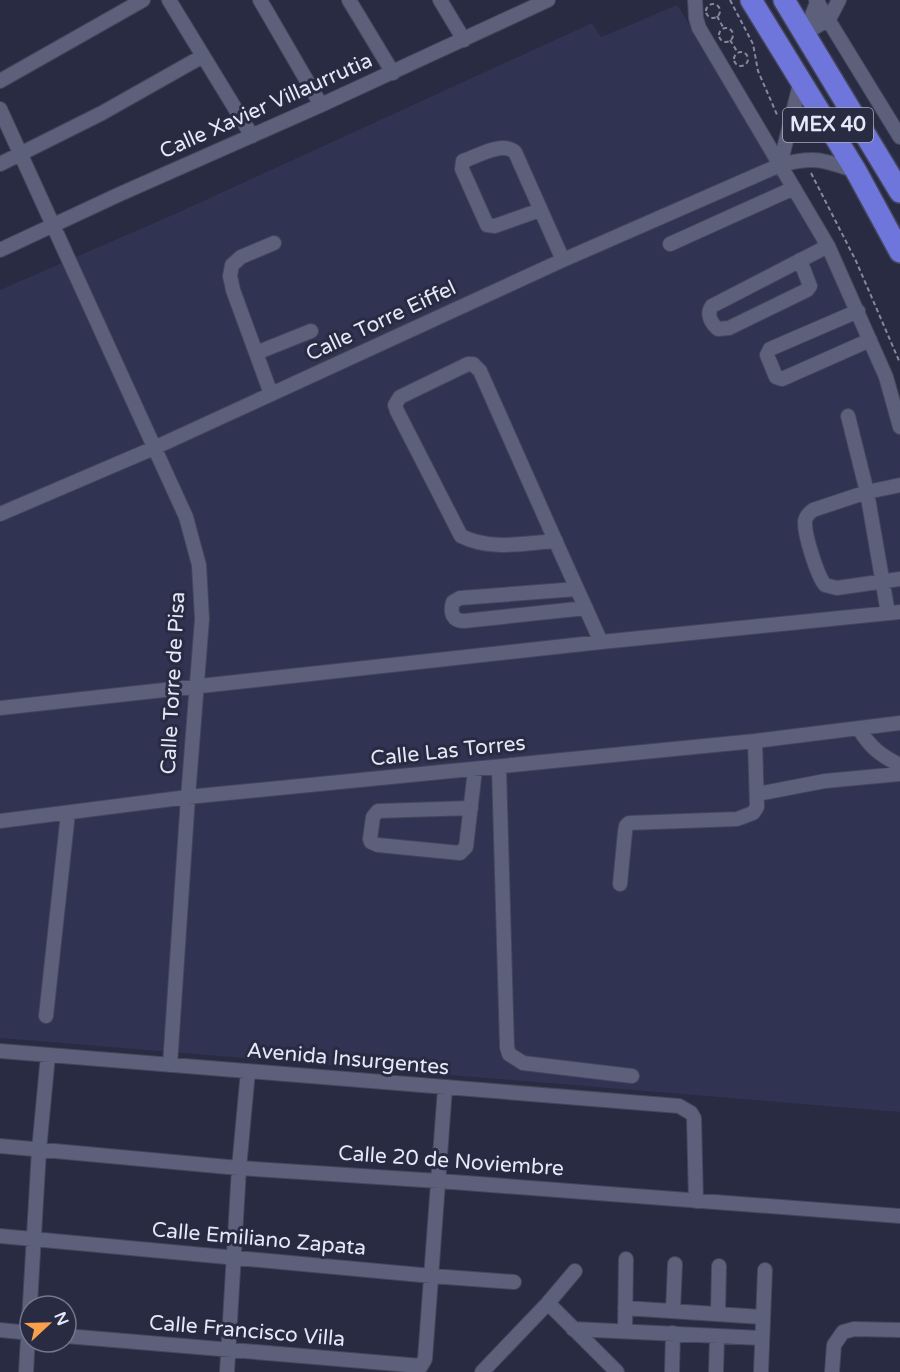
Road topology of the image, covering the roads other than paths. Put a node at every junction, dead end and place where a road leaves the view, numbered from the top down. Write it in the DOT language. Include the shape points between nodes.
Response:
graph roads {
  1 [pos="143,0"];
  2 [pos="169,0"];
  3 [pos="260,0"];
  4 [pos="349,0"];
  5 [pos="440,0"];
  6 [pos="695,0"];
  7 [pos="752,0"];
  8 [pos="784,0"];
  9 [pos="817,0"];
  10 [pos="839,0"];
  11 [pos="539,2"];
  12 [pos="829,19"];
  13 [pos="765,21"];
  14 [pos="805,33"];
  15 [pos="464,40"];
  16 [pos="203,56"];
  17 [pos="393,73"];
  18 [pos="801,79"];
  19 [pos="0,81"];
  20 [pos="321,105"];
  21 [pos="0,109"];
  22 [pos="252,136"];
  23 [pos="900,137"];
  24 [pos="21,155"];
  25 [pos="0,164"];
  26 [pos="780,165"];
  27 [pos="856,171"];
  28 [pos="794,188"];
  29 [pos="900,192"];
  30 [pos="540,210"];
  31 [pos="54,224"];
  32 [pos="274,243"];
  33 [pos="670,244"];
  34 [pos="828,246"];
  35 [pos="0,250"];
  36 [pos="900,252"];
  37 [pos="563,260"];
  38 [pos="800,260"];
  39 [pos="858,311"];
  40 [pos="311,331"];
  41 [pos="870,340"];
  42 [pos="256,353"];
  43 [pos="271,394"];
  44 [pos="848,416"];
  45 [pos="900,427"];
  46 [pos="154,448"];
  47 [pos="900,485"];
  48 [pos="867,492"];
  49 [pos="0,514"];
  50 [pos="556,541"];
  51 [pos="900,579"];
  52 [pos="882,582"];
  53 [pos="577,588"];
  54 [pos="586,608"];
  55 [pos="894,613"];
  56 [pos="601,642"];
  57 [pos="197,685"];
  58 [pos="0,708"];
  59 [pos="900,723"];
  60 [pos="859,729"];
  61 [pos="755,741"];
  62 [pos="900,765"];
  63 [pos="499,768"];
  64 [pos="475,770"];
  65 [pos="900,774"];
  66 [pos="757,794"];
  67 [pos="188,797"];
  68 [pos="471,808"];
  69 [pos="68,813"];
  70 [pos="0,821"];
  71 [pos="620,884"];
  72 [pos="46,1016"];
  73 [pos="0,1051"];
  74 [pos="48,1055"];
  75 [pos="170,1065"];
  76 [pos="248,1071"];
  77 [pos="632,1076"];
  78 [pos="445,1088"];
  79 [pos="0,1146"];
  80 [pos="39,1150"];
  81 [pos="239,1168"];
  82 [pos="439,1181"];
  83 [pos="696,1201"];
  84 [pos="900,1216"];
  85 [pos="0,1236"];
  86 [pos="35,1238"];
  87 [pos="233,1258"];
  88 [pos="626,1259"];
  89 [pos="675,1264"];
  90 [pos="719,1266"];
  91 [pos="765,1270"];
  92 [pos="575,1271"];
  93 [pos="432,1276"];
  94 [pos="513,1282"];
  95 [pos="31,1294"];
  96 [pos="548,1303"];
  97 [pos="625,1308"];
  98 [pos="674,1311"];
  99 [pos="718,1313"];
  100 [pos="762,1317"];
  101 [pos="573,1329"];
  102 [pos="0,1330"];
  103 [pos="900,1330"];
  104 [pos="625,1331"];
  105 [pos="18,1332"];
  106 [pos="673,1333"];
  107 [pos="717,1336"];
  108 [pos="78,1337"];
  109 [pos="761,1338"];
  110 [pos="228,1350"];
  111 [pos="27,1354"];
  112 [pos="607,1369"];
  113 [pos="26,1372"];
  114 [pos="227,1372"];
  115 [pos="482,1372"];
  116 [pos="672,1372"];
  117 [pos="716,1372"];
  118 [pos="761,1372"];
  119 [pos="832,1372"];
  1 -- 19 [label="street"];
  2 -- 16 [label="street"];
  3 -- 20 [label="street"];
  4 -- 17 [label="street"];
  5 -- 15 [label="street"];
  6 -- 26 [label="street" via="699,28"];
  7 -- 13 [label="highway, MEX 40"];
  8 -- 14 [label="highway, MEX 40"];
  9 -- 12 [label="street"];
  9 -- 14 [label="street"];
  10 -- 12 [label="street"];
  11 -- 15 [label="street, Calle Xavier Villaurrutia"];
  12 -- 14 [label="street"];
  12 -- 23 [label="street"];
  13 -- 14 [label="highway"];
  13 -- 18 [label="highway, MEX 40"];
  14 -- 18 [label="highway"];
  14 -- 29 [label="highway, MEX 40"];
  15 -- 17 [label="street, Calle Xavier Villaurrutia"];
  16 -- 22 [label="street"];
  16 -- 24 [label="street"];
  17 -- 20 [label="street, Calle Xavier Villaurrutia"];
  18 -- 26 [label="street"];
  18 -- 27 [label="highway, MEX 40"];
  20 -- 22 [label="street, Calle Xavier Villaurrutia"];
  21 -- 24 [label="street, Calle Torre de Pisa"];
  22 -- 31 [label="street, Calle Xavier Villaurrutia"];
  24 -- 25 [label="street"];
  24 -- 31 [label="street, Calle Torre de Pisa"];
  26 -- 27 [label="street, Calle Torre Eiffel" via="803,159"];
  26 -- 28 [label="street"];
  26 -- 37 [label="street, Calle Torre Eiffel"];
  27 -- 36 [label="highway, MEX 40"];
  28 -- 33 [label="street"];
  28 -- 34 [label="street"];
  30 -- 30 [label="street" via="488,225 462,169 463,161 501,148 511,149"];
  30 -- 37 [label="street"];
  31 -- 35 [label="street, Calle Xavier Villaurrutia"];
  31 -- 46 [label="street, Calle Torre de Pisa"];
  32 -- 42 [label="street" via="241,257 232,265 230,276"];
  34 -- 38 [label="street"];
  34 -- 39 [label="street"];
  37 -- 43 [label="street, Calle Torre Eiffel"];
  38 -- 38 [label="street" via="810,281 807,290 729,328 718,329 713,325 709,316 712,306"];
  39 -- 41 [label="street"];
  39 -- 41 [label="street" via="770,349 767,355 776,377 782,379"];
  40 -- 42 [label="street"];
  41 -- 45 [label="street" via="886,377"];
  42 -- 43 [label="street"];
  43 -- 46 [label="street, Calle Torre Eiffel"];
  44 -- 48 [label="street"];
  46 -- 49 [label="street, Calle Torre Eiffel"];
  46 -- 57 [label="street, Calle Torre de Pisa" via="186,517 199,565 202,619"];
  47 -- 48 [label="street"];
  48 -- 52 [label="street"];
  48 -- 52 [label="street" via="813,510 805,524 818,575 825,585 837,588"];
  50 -- 50 [label="street" via="494,545 461,536 397,411 395,405 400,397 468,364 476,366"];
  50 -- 53 [label="street"];
  51 -- 52 [label="street"];
  52 -- 55 [label="street"];
  53 -- 54 [label="street"];
  53 -- 54 [label="street" via="460,598 453,602 453,618 464,621"];
  54 -- 56 [label="street"];
  55 -- 56 [label="street"];
  56 -- 57 [label="street"];
  57 -- 58 [label="street"];
  57 -- 67 [label="street, Calle Torre de Pisa"];
  59 -- 60 [label="street, Calle Las Torres"];
  60 -- 61 [label="street, Calle Las Torres"];
  60 -- 62 [label="street" via="876,752"];
  61 -- 63 [label="street, Calle Las Torres"];
  61 -- 66 [label="street"];
  63 -- 64 [label="street, Calle Las Torres"];
  63 -- 77 [label="street" via="509,1054 523,1063"];
  64 -- 67 [label="street, Calle Las Torres"];
  64 -- 68 [label="street"];
  65 -- 66 [label="street" via="825,781"];
  66 -- 71 [label="street" via="753,813 737,819 629,823"];
  67 -- 69 [label="street, Calle Las Torres"];
  67 -- 75 [label="street, Calle Torre de Pisa"];
  68 -- 68 [label="street" via="378,811 373,817 370,839 378,845 460,854 466,847"];
  69 -- 70 [label="street, Calle Las Torres"];
  69 -- 72 [label="street"];
  73 -- 74 [label="street, Avenida Insurgentes"];
  74 -- 75 [label="street, Avenida Insurgentes"];
  74 -- 80 [label="street"];
  75 -- 76 [label="street, Avenida Insurgentes"];
  76 -- 78 [label="street, Avenida Insurgentes"];
  76 -- 81 [label="street"];
  78 -- 82 [label="street"];
  78 -- 83 [label="street, Avenida Insurgentes" via="679,1106 691,1113 695,1126"];
  79 -- 80 [label="street, Calle 20 de Noviembre"];
  80 -- 81 [label="street, Calle 20 de Noviembre"];
  80 -- 86 [label="street"];
  81 -- 82 [label="street, Calle 20 de Noviembre"];
  81 -- 87 [label="street"];
  82 -- 83 [label="street, Calle 20 de Noviembre"];
  82 -- 93 [label="street"];
  83 -- 84 [label="street, Calle 20 de Noviembre"];
  85 -- 86 [label="street, Calle Emiliano Zapata"];
  86 -- 87 [label="street, Calle Emiliano Zapata"];
  86 -- 95 [label="street"];
  87 -- 93 [label="street, Calle Emiliano Zapata"];
  87 -- 110 [label="street"];
  88 -- 97 [label="street"];
  89 -- 98 [label="street"];
  90 -- 99 [label="street"];
  91 -- 100 [label="street"];
  92 -- 96 [label="street"];
  93 -- 94 [label="street, Calle Emiliano Zapata"];
  93 -- 110 [label="street, Calle Francisco Villa" via="425,1359 419,1367"];
  96 -- 101 [label="street"];
  96 -- 115 [label="street"];
  97 -- 98 [label="street"];
  97 -- 104 [label="street"];
  98 -- 99 [label="street"];
  99 -- 100 [label="street"];
  100 -- 109 [label="street"];
  101 -- 104 [label="street"];
  101 -- 112 [label="street"];
  102 -- 105 [label="street"];
  103 -- 119 [label="street" via="843,1332 834,1345"];
  104 -- 106 [label="street"];
  106 -- 107 [label="street"];
  106 -- 116 [label="street"];
  107 -- 109 [label="street"];
  107 -- 117 [label="street"];
  108 -- 110 [label="street, Calle Francisco Villa"];
  109 -- 118 [label="street"];
  110 -- 114 [label="street"];
  111 -- 113 [label="street"];
}
